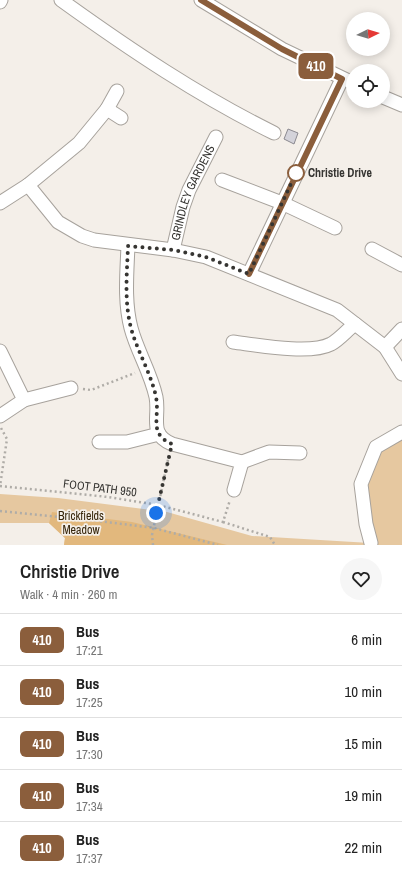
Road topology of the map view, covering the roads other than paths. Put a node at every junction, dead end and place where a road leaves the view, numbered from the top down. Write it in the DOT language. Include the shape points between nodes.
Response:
graph roads {
  1 [pos="61,0"];
  2 [pos="201,0"];
  3 [pos="346,80"];
  4 [pos="346,85"];
  5 [pos="117,91"];
  6 [pos="390,100"];
  7 [pos="402,105"];
  8 [pos="107,109"];
  9 [pos="121,118"];
  10 [pos="274,133"];
  11 [pos="216,137"];
  12 [pos="222,180"];
  13 [pos="28,185"];
  14 [pos="0,202"];
  15 [pos="282,203"];
  16 [pos="335,228"];
  17 [pos="128,246"];
  18 [pos="372,249"];
  19 [pos="173,250"];
  20 [pos="402,265"];
  21 [pos="249,274"];
  22 [pos="355,324"];
  23 [pos="402,329"];
  24 [pos="233,342"];
  25 [pos="385,347"];
  26 [pos="0,351"];
  27 [pos="402,374"];
  28 [pos="71,388"];
  29 [pos="24,400"];
  30 [pos="0,416"];
  31 [pos="402,432"];
  32 [pos="159,434"];
  33 [pos="99,442"];
  34 [pos="300,453"];
  35 [pos="242,462"];
  36 [pos="234,490"];
  37 [pos="371,543"];
  1 -- 10 [label="street" via="204,94"];
  2 -- 3 [label="street" via="282,49"];
  4 -- 15 [label="street"];
  5 -- 8 [label="street"];
  6 -- 7 [label="street"];
  8 -- 9 [label="street"];
  8 -- 13 [label="street" via="79,143"];
  11 -- 19 [label="street, GRINDLEY GARDENS" via="189,190"];
  12 -- 15 [label="street, GRINDLEY GARDENS"];
  13 -- 14 [label="street"];
  13 -- 17 [label="street" via="58,222 70,230 94,240"];
  15 -- 16 [label="street"];
  15 -- 21 [label="street"];
  17 -- 19 [label="street"];
  17 -- 32 [label="street" via="128,312 131,328 156,398"];
  18 -- 20 [label="street"];
  19 -- 21 [label="street" via="206,257"];
  21 -- 22 [label="street" via="337,310"];
  22 -- 24 [label="street" via="330,344 316,348 294,349"];
  22 -- 25 [label="street"];
  23 -- 25 [label="street"];
  25 -- 27 [label="street"];
  26 -- 29 [label="street"];
  28 -- 29 [label="street"];
  29 -- 30 [label="street"];
  31 -- 37 [label="street" via="376,447 361,484"];
  32 -- 33 [label="street" via="127,442"];
  32 -- 35 [label="street" via="162,440 172,444"];
  34 -- 35 [label="street" via="269,452"];
  35 -- 36 [label="street"];
}
